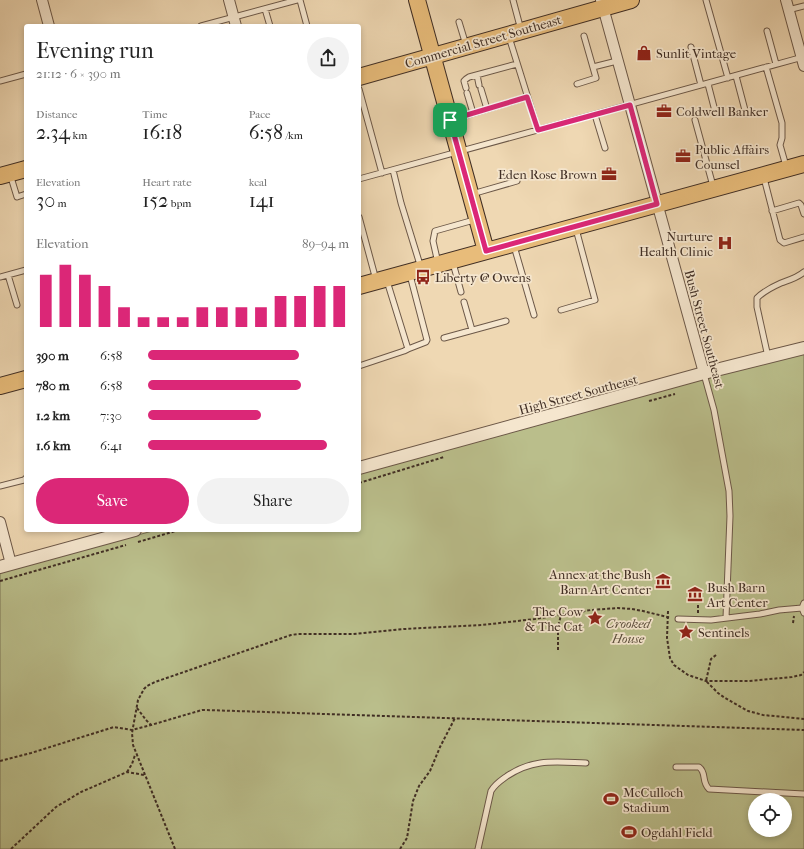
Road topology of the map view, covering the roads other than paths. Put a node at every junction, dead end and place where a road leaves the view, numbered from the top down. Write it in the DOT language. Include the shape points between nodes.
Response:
graph roads {
  1 [pos="42,0"];
  2 [pos="229,0"];
  3 [pos="297,0"];
  4 [pos="300,0"];
  5 [pos="417,0"];
  6 [pos="513,0"];
  7 [pos="631,0"];
  8 [pos="706,0"];
  9 [pos="278,2"];
  10 [pos="602,4"];
  11 [pos="787,5"];
  12 [pos="804,6"];
  13 [pos="265,9"];
  14 [pos="235,22"];
  15 [pos="459,22"];
  16 [pos="48,24"];
  17 [pos="218,24"];
  18 [pos="269,24"];
  19 [pos="306,24"];
  20 [pos="767,31"];
  21 [pos="515,32"];
  22 [pos="584,36"];
  23 [pos="466,46"];
  24 [pos="691,46"];
  25 [pos="432,56"];
  26 [pos="803,60"];
  27 [pos="617,61"];
  28 [pos="517,64"];
  29 [pos="776,64"];
  30 [pos="766,67"];
  31 [pos="593,68"];
  32 [pos="24,75"];
  33 [pos="477,75"];
  34 [pos="361,76"];
  35 [pos="736,76"];
  36 [pos="728,78"];
  37 [pos="0,82"];
  38 [pos="577,84"];
  39 [pos="708,84"];
  40 [pos="701,85"];
  41 [pos="361,96"];
  42 [pos="527,97"];
  43 [pos="630,105"];
  44 [pos="487,109"];
  45 [pos="716,111"];
  46 [pos="473,114"];
  47 [pos="746,114"];
  48 [pos="596,115"];
  49 [pos="450,120"];
  50 [pos="695,120"];
  51 [pos="538,130"];
  52 [pos="605,148"];
  53 [pos="459,152"];
  54 [pos="804,164"];
  55 [pos="787,168"];
  56 [pos="24,170"];
  57 [pos="393,170"];
  58 [pos="382,173"];
  59 [pos="5,175"];
  60 [pos="763,175"];
  61 [pos="361,178"];
  62 [pos="517,181"];
  63 [pos="714,188"];
  64 [pos="470,194"];
  65 [pos="24,195"];
  66 [pos="657,204"];
  67 [pos="772,211"];
  68 [pos="804,214"];
  69 [pos="477,219"];
  70 [pos="361,223"];
  71 [pos="575,227"];
  72 [pos="804,237"];
  73 [pos="513,244"];
  74 [pos="486,251"];
  75 [pos="445,262"];
  76 [pos="415,270"];
  77 [pos="24,271"];
  78 [pos="804,272"];
  79 [pos="8,275"];
  80 [pos="0,277"];
  81 [pos="381,280"];
  82 [pos="361,285"];
  83 [pos="461,292"];
  84 [pos="464,302"];
  85 [pos="17,305"];
  86 [pos="561,310"];
  87 [pos="534,315"];
  88 [pos="506,321"];
  89 [pos="472,330"];
  90 [pos="444,338"];
  91 [pos="804,348"];
  92 [pos="408,349"];
  93 [pos="768,357"];
  94 [pos="361,365"];
  95 [pos="704,373"];
  96 [pos="24,380"];
  97 [pos="0,386"];
  98 [pos="361,467"];
  99 [pos="24,480"];
  100 [pos="0,486"];
  101 [pos="0,522"];
  102 [pos="136,536"];
  103 [pos="6,566"];
  104 [pos="803,608"];
  105 [pos="726,618"];
  106 [pos="678,619"];
  107 [pos="586,763"];
  108 [pos="676,767"];
  109 [pos="804,794"];
  110 [pos="478,849"];
  1 -- 16 [label="street"];
  2 -- 14 [label="street"];
  3 -- 9 [label="lane"];
  4 -- 19 [label="lane"];
  5 -- 25 [label="main road"];
  6 -- 21 [label="lane"];
  7 -- 10 [label="main road, Commercial Street Southeast"];
  8 -- 36 [label="lane"];
  9 -- 13 [label="lane"];
  10 -- 21 [label="main road, Commercial Street Southeast"];
  10 -- 27 [label="street, Bush Street Southeast"];
  11 -- 12 [label="lane"];
  11 -- 26 [label="street"];
  13 -- 14 [label="lane"];
  13 -- 18 [label="lane"];
  14 -- 17 [label="lane"];
  15 -- 23 [label="lane"];
  20 -- 29 [label="lane"];
  21 -- 23 [label="main road, Commercial Street Southeast"];
  21 -- 28 [label="lane"];
  22 -- 31 [label="lane"];
  23 -- 25 [label="main road, Commercial Street Southeast"];
  24 -- 40 [label="lane"];
  25 -- 34 [label="main road, Commercial Street Southeast"];
  25 -- 49 [label="main road"];
  26 -- 29 [label="lane"];
  27 -- 31 [label="lane"];
  27 -- 43 [label="street, Bush Street Southeast"];
  28 -- 33 [label="lane"];
  28 -- 42 [label="lane"];
  29 -- 30 [label="lane"];
  30 -- 35 [label="lane"];
  30 -- 55 [label="lane" via="782,124 780,145"];
  31 -- 38 [label="lane" via="596,78"];
  32 -- 37 [label="lane"];
  33 -- 44 [label="lane"];
  33 -- 46 [label="lane" via="464,81"];
  35 -- 36 [label="lane"];
  35 -- 47 [label="lane"];
  36 -- 39 [label="lane"];
  39 -- 40 [label="lane"];
  39 -- 45 [label="lane"];
  40 -- 43 [label="lane"];
  41 -- 58 [label="lane"];
  42 -- 44 [label="lane"];
  42 -- 51 [label="lane"];
  43 -- 48 [label="lane"];
  43 -- 66 [label="street, Bush Street Southeast"];
  44 -- 46 [label="lane"];
  46 -- 49 [label="lane"];
  48 -- 51 [label="lane"];
  48 -- 52 [label="lane"];
  49 -- 53 [label="main road"];
  50 -- 63 [label="lane"];
  51 -- 53 [label="lane"];
  53 -- 57 [label="lane"];
  53 -- 64 [label="main road"];
  54 -- 55 [label="main road"];
  55 -- 60 [label="main road"];
  56 -- 59 [label="main road"];
  57 -- 58 [label="lane"];
  57 -- 76 [label="lane"];
  58 -- 61 [label="lane"];
  59 -- 65 [label="lane" via="16,197"];
  60 -- 63 [label="main road"];
  60 -- 67 [label="lane"];
  62 -- 64 [label="lane"];
  63 -- 66 [label="main road"];
  64 -- 69 [label="main road"];
  66 -- 71 [label="main road"];
  66 -- 95 [label="street, Bush Street Southeast"];
  67 -- 68 [label="lane" via="799,203"];
  67 -- 72 [label="lane" via="780,240 784,243"];
  69 -- 74 [label="main road"];
  69 -- 75 [label="lane" via="435,231 433,241"];
  70 -- 81 [label="lane"];
  71 -- 73 [label="main road"];
  71 -- 86 [label="lane" via="595,300"];
  73 -- 74 [label="main road"];
  73 -- 87 [label="lane"];
  74 -- 75 [label="main road"];
  75 -- 76 [label="main road"];
  75 -- 83 [label="lane"];
  76 -- 81 [label="main road"];
  76 -- 92 [label="lane" via="427,340"];
  77 -- 79 [label="lane"];
  78 -- 93 [label="lane" via="764,291 757,298 756,307"];
  79 -- 80 [label="lane"];
  79 -- 85 [label="lane"];
  81 -- 82 [label="main road"];
  81 -- 92 [label="lane"];
  84 -- 89 [label="lane"];
  88 -- 89 [label="lane"];
  89 -- 90 [label="lane"];
  91 -- 93 [label="street, High Street Southeast"];
  92 -- 94 [label="lane"];
  93 -- 95 [label="street, High Street Southeast"];
  95 -- 98 [label="street, High Street Southeast"];
  95 -- 105 [label="lane, Bush Street Southeast" via="730,491"];
  96 -- 97 [label="main road"];
  99 -- 100 [label="lane"];
  101 -- 103 [label="street"];
  102 -- 103 [label="street"];
  104 -- 105 [label="lane"];
  105 -- 106 [label="lane"];
  107 -- 110 [label="lane" via="543,762 526,766 498,782 491,791"];
  108 -- 109 [label="lane" via="702,769 704,782 709,789"];
}
